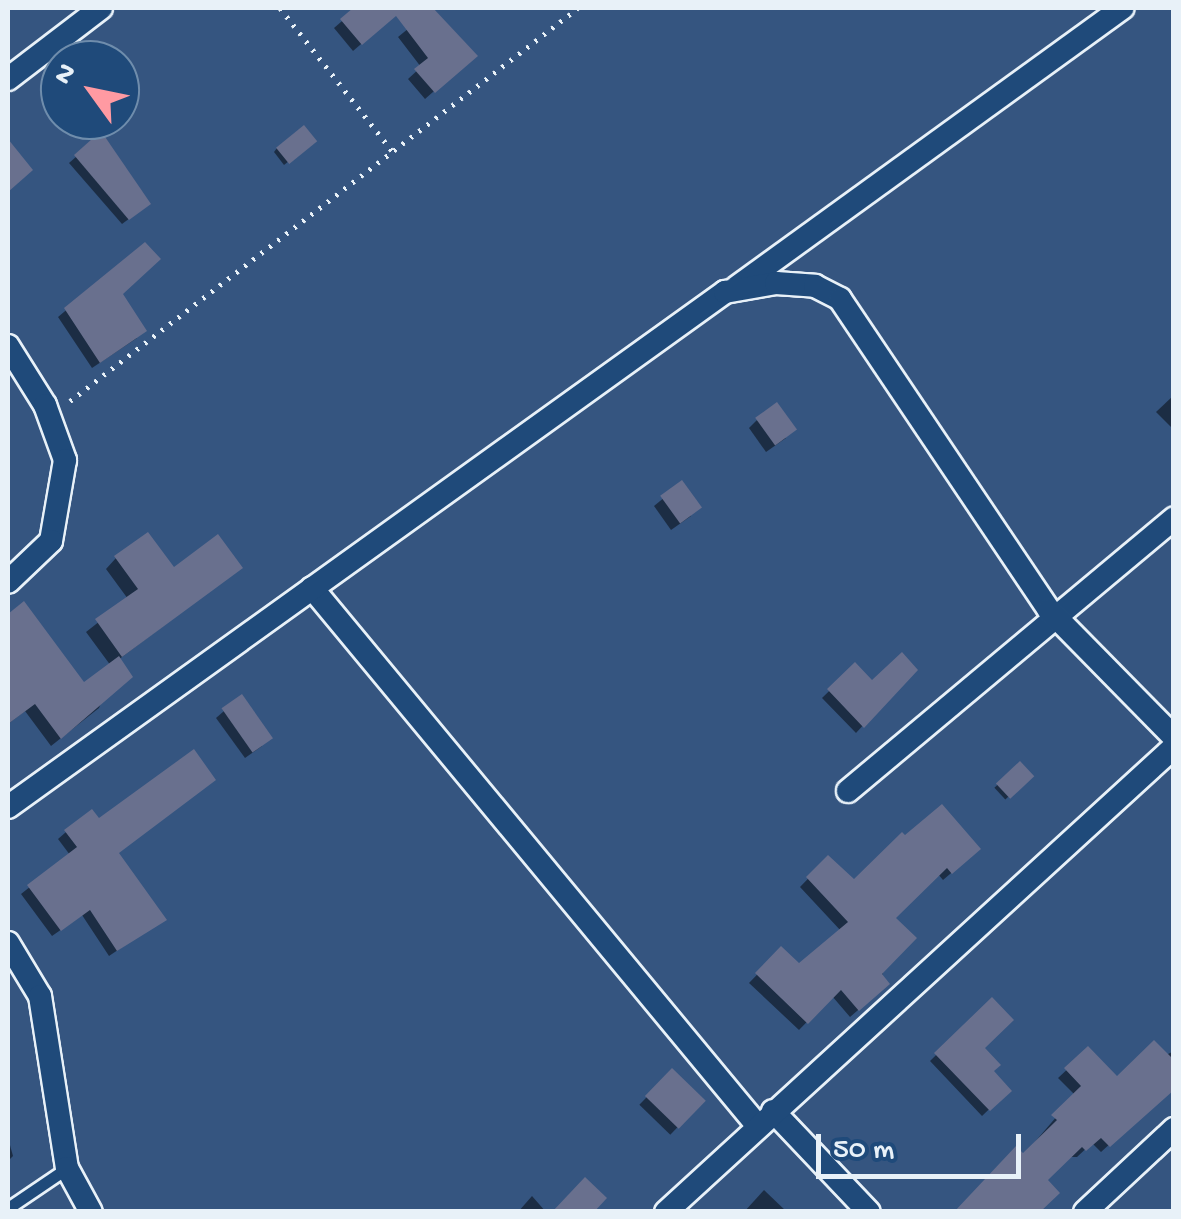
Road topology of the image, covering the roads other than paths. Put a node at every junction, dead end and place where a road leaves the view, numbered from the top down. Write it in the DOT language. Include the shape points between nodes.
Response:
graph roads {
  1 [pos="101,8"];
  2 [pos="1123,8"];
  3 [pos="8,79"];
  4 [pos="733,290"];
  5 [pos="8,346"];
  6 [pos="1174,518"];
  7 [pos="8,582"];
  8 [pos="312,588"];
  9 [pos="1056,617"];
  10 [pos="1174,737"];
  11 [pos="1174,747"];
  12 [pos="848,791"];
  13 [pos="8,807"];
  14 [pos="8,943"];
  15 [pos="765,1118"];
  16 [pos="1174,1129"];
  17 [pos="67,1168"];
  18 [pos="8,1208"];
  19 [pos="91,1212"];
  20 [pos="666,1212"];
  21 [pos="869,1212"];
  22 [pos="1085,1212"];
  1 -- 3 [label="street"];
  2 -- 4 [label="street"];
  4 -- 8 [label="street"];
  4 -- 9 [label="street" via="815,286 840,299"];
  5 -- 7 [label="street" via="65,460 62,508 51,541"];
  6 -- 9 [label="street"];
  8 -- 13 [label="street"];
  8 -- 15 [label="street"];
  9 -- 10 [label="street"];
  9 -- 12 [label="street"];
  11 -- 15 [label="street"];
  14 -- 17 [label="street" via="40,996"];
  15 -- 20 [label="street"];
  15 -- 21 [label="street"];
  16 -- 22 [label="street"];
  17 -- 18 [label="lane"];
  17 -- 19 [label="street"];
}
